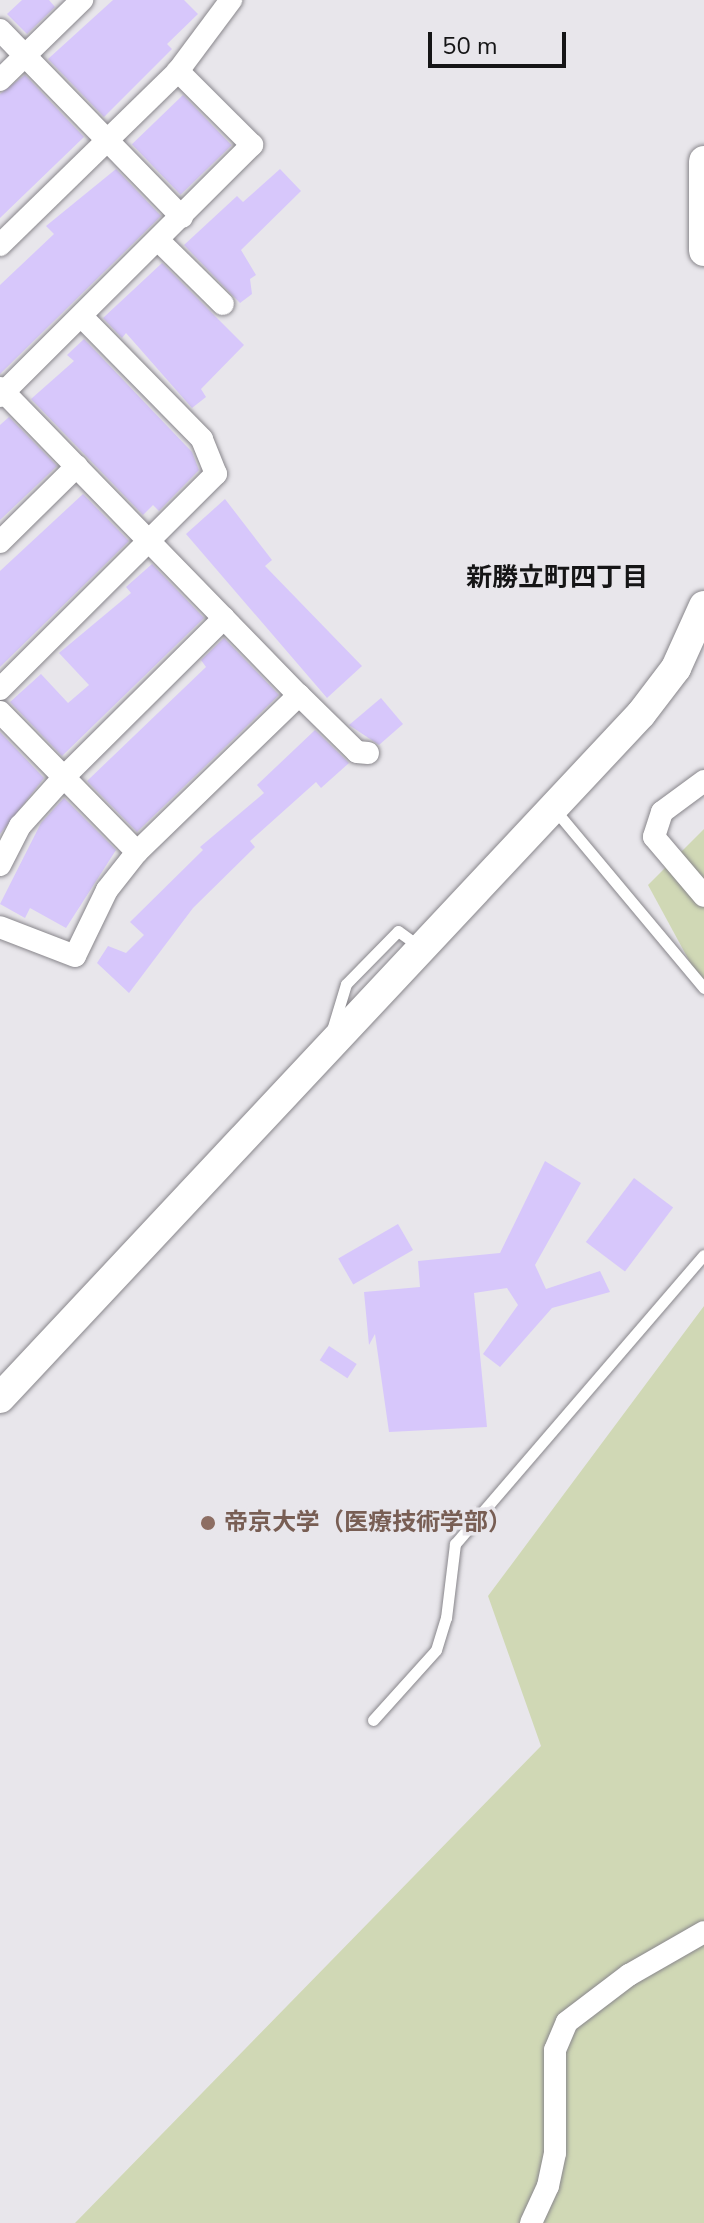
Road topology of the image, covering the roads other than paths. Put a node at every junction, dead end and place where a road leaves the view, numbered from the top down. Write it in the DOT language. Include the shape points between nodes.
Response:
graph roads {
  1 [pos="82,0"];
  2 [pos="231,0"];
  3 [pos="0,30"];
  4 [pos="25,56"];
  5 [pos="178,71"];
  6 [pos="0,80"];
  7 [pos="106,138"];
  8 [pos="704,161"];
  9 [pos="182,217"];
  10 [pos="158,240"];
  11 [pos="0,245"];
  12 [pos="704,251"];
  13 [pos="223,304"];
  14 [pos="82,317"];
  15 [pos="1,392"];
  16 [pos="77,466"];
  17 [pos="151,540"];
  18 [pos="0,542"];
  19 [pos="704,606"];
  20 [pos="224,618"];
  21 [pos="0,689"];
  22 [pos="299,695"];
  23 [pos="0,712"];
  24 [pos="368,753"];
  25 [pos="63,778"];
  26 [pos="704,781"];
  27 [pos="552,807"];
  28 [pos="137,852"];
  29 [pos="0,865"];
  30 [pos="704,896"];
  31 [pos="0,927"];
  32 [pos="704,988"];
  33 [pos="704,1255"];
  34 [pos="0,1398"];
  35 [pos="373,1720"];
  36 [pos="704,1932"];
  37 [pos="531,2223"];
  1 -- 4 [label="street"];
  2 -- 5 [label="street"];
  3 -- 4 [label="street"];
  4 -- 6 [label="street"];
  4 -- 7 [label="street"];
  5 -- 7 [label="street"];
  5 -- 9 [label="street" via="252,145"];
  7 -- 9 [label="street"];
  7 -- 11 [label="street"];
  8 -- 12 [label="street"];
  9 -- 10 [label="street"];
  10 -- 13 [label="street"];
  10 -- 14 [label="street"];
  14 -- 15 [label="street"];
  14 -- 17 [label="street" via="202,439 216,474"];
  15 -- 16 [label="street"];
  16 -- 17 [label="street"];
  16 -- 18 [label="street"];
  17 -- 20 [label="street"];
  17 -- 21 [label="street"];
  19 -- 27 [label="street" via="676,668 641,714"];
  20 -- 22 [label="street"];
  20 -- 25 [label="street"];
  22 -- 24 [label="street" via="357,752"];
  22 -- 28 [label="street"];
  23 -- 25 [label="street"];
  25 -- 28 [label="street"];
  25 -- 29 [label="street" via="20,826"];
  26 -- 30 [label="street" via="662,812 654,837"];
  27 -- 32 [label="lane"];
  27 -- 34 [label="street"];
  28 -- 31 [label="street" via="107,890 75,956"];
  33 -- 35 [label="lane" via="455,1544 446,1618 436,1650"];
  36 -- 37 [label="street" via="629,1975 567,2022 555,2050 555,2153 548,2186"];
}
